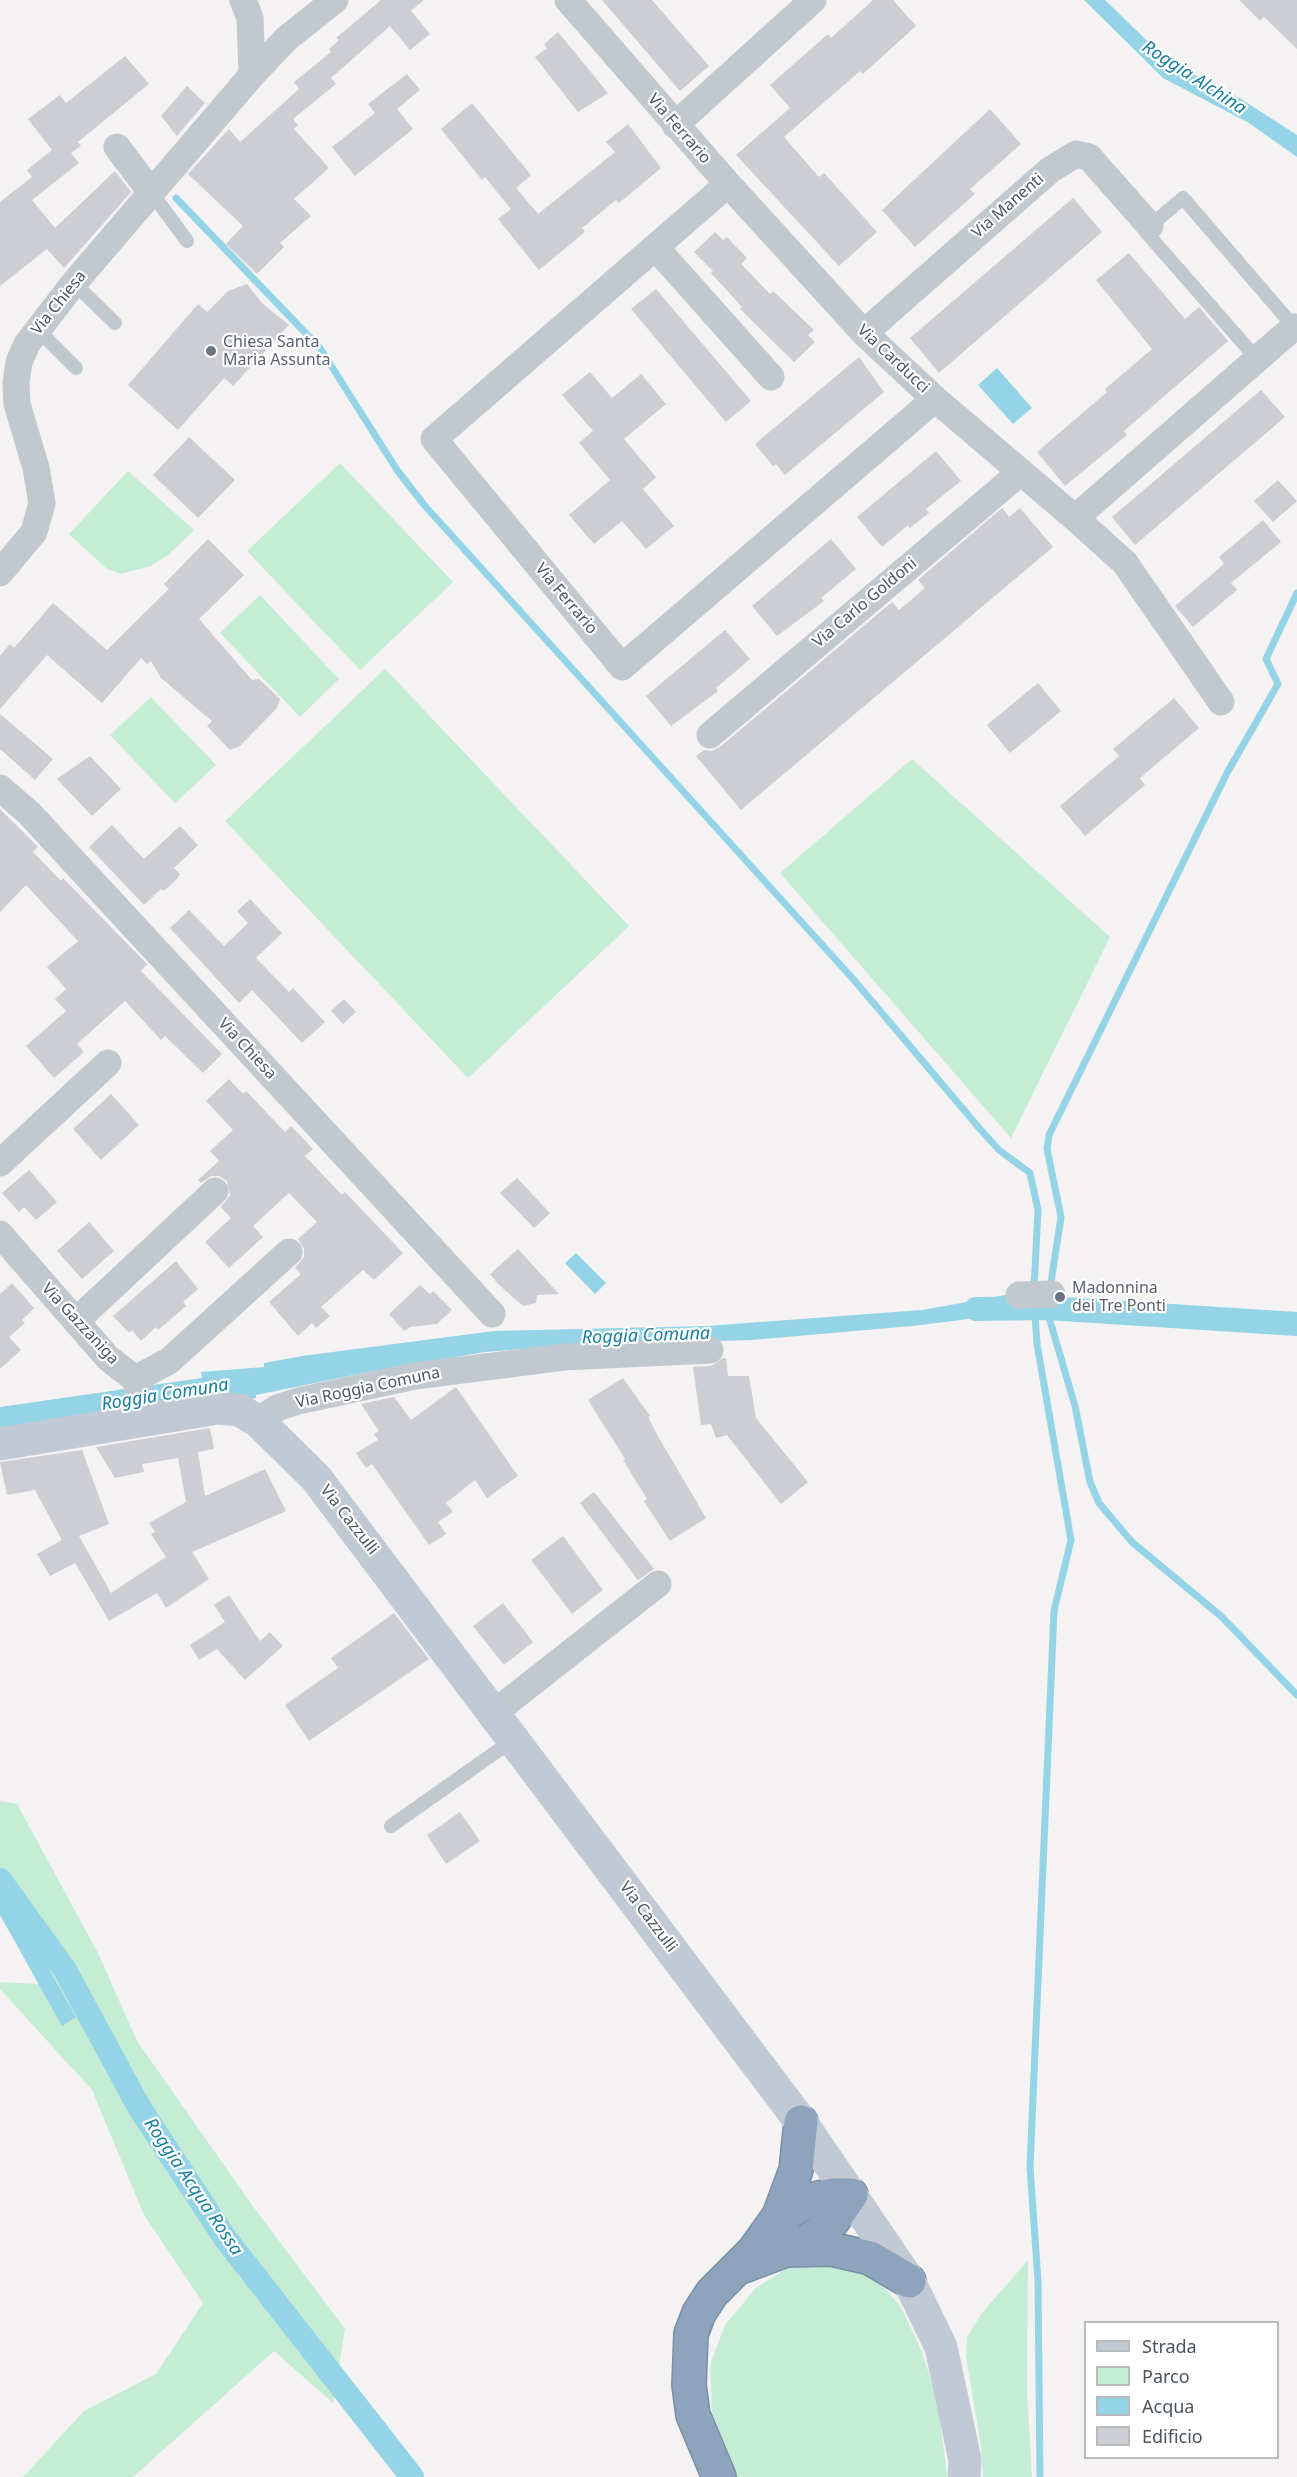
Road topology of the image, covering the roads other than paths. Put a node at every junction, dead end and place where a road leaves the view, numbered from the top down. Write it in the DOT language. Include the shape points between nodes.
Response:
graph roads {
  1 [pos="243,0"];
  2 [pos="335,0"];
  3 [pos="568,0"];
  4 [pos="813,0"];
  5 [pos="252,75"];
  6 [pos="675,125"];
  7 [pos="117,147"];
  8 [pos="728,184"];
  9 [pos="152,192"];
  10 [pos="1150,226"];
  11 [pos="187,241"];
  12 [pos="656,248"];
  13 [pos="74,284"];
  14 [pos="115,322"];
  15 [pos="1294,327"];
  16 [pos="37,329"];
  17 [pos="864,333"];
  18 [pos="1257,359"];
  19 [pos="76,368"];
  20 [pos="771,377"];
  21 [pos="935,399"];
  22 [pos="1020,472"];
  23 [pos="1075,518"];
  24 [pos="0,573"];
  25 [pos="1221,702"];
  26 [pos="710,735"];
  27 [pos="0,788"];
  28 [pos="108,1063"];
  29 [pos="0,1163"];
  30 [pos="215,1191"];
  31 [pos="0,1234"];
  32 [pos="289,1252"];
  33 [pos="1052,1294"];
  34 [pos="1019,1295"];
  35 [pos="492,1314"];
  36 [pos="76,1321"];
  37 [pos="710,1350"];
  38 [pos="135,1379"];
  39 [pos="147,1419"];
  40 [pos="258,1421"];
  41 [pos="0,1444"];
  42 [pos="658,1584"];
  43 [pos="495,1713"];
  44 [pos="514,1738"];
  45 [pos="391,1826"];
  46 [pos="801,2122"];
  47 [pos="851,2195"];
  48 [pos="776,2241"];
  49 [pos="909,2281"];
  50 [pos="719,2477"];
  51 [pos="964,2477"];
  1 -- 5 [label="street" via="250,18"];
  2 -- 5 [label="street, Via Chiesa" via="286,39"];
  3 -- 6 [label="street, Via Ferrario"];
  4 -- 6 [label="street"];
  5 -- 9 [label="street, Via Chiesa"];
  6 -- 8 [label="street, Via Ferrario"];
  7 -- 9 [label="street"];
  8 -- 12 [label="street, Via Ferrario"];
  8 -- 17 [label="street, Via Carducci"];
  9 -- 11 [label="lane"];
  9 -- 13 [label="street, Via Chiesa"];
  10 -- 15 [label="lane" via="1183,198"];
  10 -- 17 [label="street, Via Manenti" via="1089,157 1076,154 1065,159"];
  10 -- 18 [label="lane" via="1145,231"];
  12 -- 20 [label="street"];
  12 -- 21 [label="street, Via Ferrario" via="434,439 622,667"];
  13 -- 14 [label="lane"];
  13 -- 16 [label="street, Via Chiesa"];
  15 -- 18 [label="street"];
  16 -- 19 [label="lane"];
  16 -- 24 [label="street, Via Chiesa" via="19,362 16,404 36,468 42,503 34,532"];
  17 -- 21 [label="street, Via Carducci"];
  18 -- 23 [label="street"];
  21 -- 22 [label="street, Via Carducci"];
  22 -- 23 [label="street, Via Carducci"];
  22 -- 26 [label="street, Via Carlo Goldoni"];
  23 -- 25 [label="street, Via Carducci" via="1125,563"];
  27 -- 35 [label="street, Via Chiesa" via="29,813"];
  28 -- 29 [label="street"];
  30 -- 36 [label="street"];
  31 -- 36 [label="street, Via Gazzaniga"];
  32 -- 38 [label="street" via="169,1361"];
  33 -- 34 [label="street"];
  36 -- 38 [label="street, Via Gazzaniga" via="108,1358"];
  37 -- 40 [label="street, Via Roggia Comuna" via="564,1357 415,1376 298,1401 277,1408"];
  38 -- 39 [label="street"];
  39 -- 40 [label="street" via="218,1408 239,1410"];
  39 -- 41 [label="street"];
  40 -- 43 [label="street, Via Cazzulli" via="316,1478"];
  42 -- 43 [label="street"];
  43 -- 44 [label="street, Via Cazzulli"];
  44 -- 45 [label="lane"];
  44 -- 46 [label="street, Via Cazzulli"];
  46 -- 47 [label="street, Via Cazzulli"];
  46 -- 48 [label="highway" via="795,2175"];
  47 -- 48 [label="highway" via="823,2231 801,2244"];
  47 -- 49 [label="street, Via Cazzulli"];
  48 -- 49 [label="highway" via="851,2252"];
  48 -- 50 [label="highway" via="755,2260 730,2274 712,2293 691,2334 693,2415"];
  49 -- 51 [label="street, Via Cazzulli" via="941,2347"];
}
